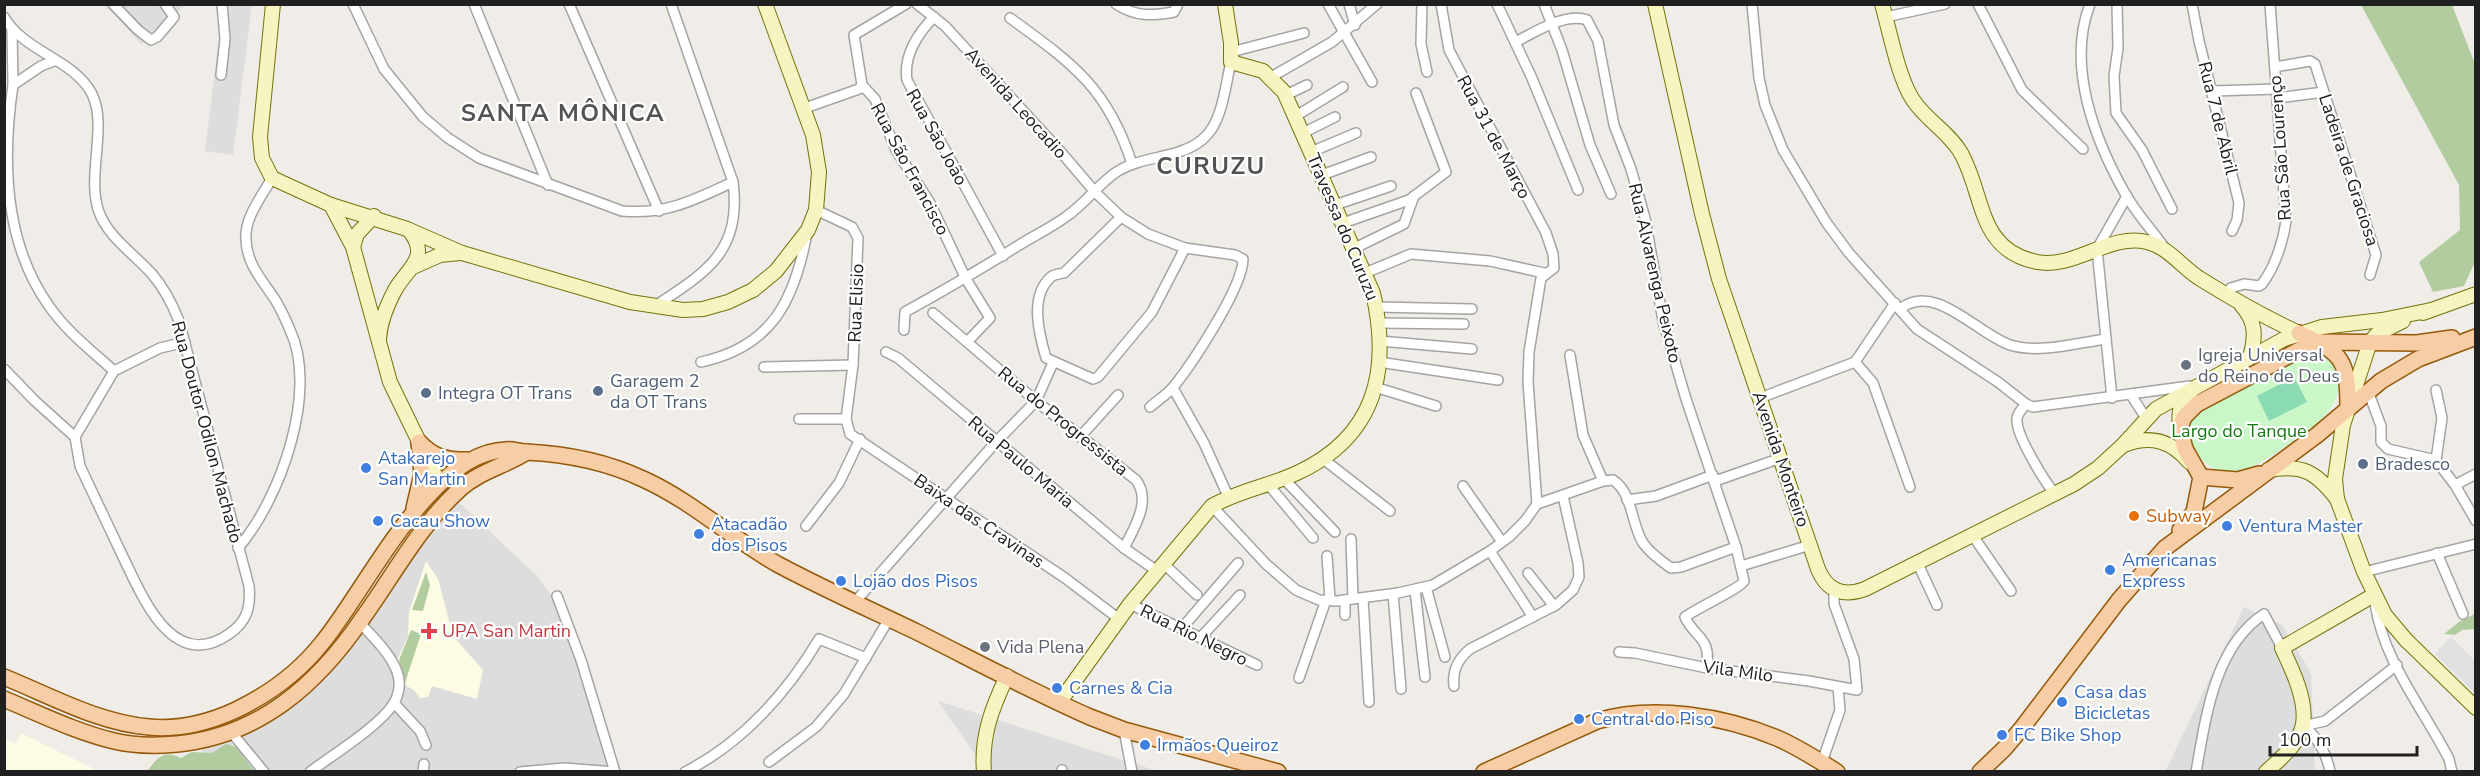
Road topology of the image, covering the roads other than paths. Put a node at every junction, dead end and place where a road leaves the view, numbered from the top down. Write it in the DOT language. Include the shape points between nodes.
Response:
graph roads {
  1 [pos="113,4"];
  2 [pos="165,4"];
  3 [pos="222,4"];
  4 [pos="273,4"];
  5 [pos="353,4"];
  6 [pos="474,4"];
  7 [pos="569,4"];
  8 [pos="671,4"];
  9 [pos="765,4"];
  10 [pos="906,4"];
  11 [pos="917,4"];
  12 [pos="1116,4"];
  13 [pos="1178,4"];
  14 [pos="1225,4"];
  15 [pos="1328,4"];
  16 [pos="1349,4"];
  17 [pos="1377,4"];
  18 [pos="1422,4"];
  19 [pos="1441,4"];
  20 [pos="1497,4"];
  21 [pos="1544,4"];
  22 [pos="1655,4"];
  23 [pos="1752,4"];
  24 [pos="1945,4"];
  25 [pos="1978,4"];
  26 [pos="2090,4"];
  27 [pos="2117,4"];
  28 [pos="2192,4"];
  29 [pos="2270,4"];
  30 [pos="895,8"];
  31 [pos="1884,11"];
  32 [pos="934,16"];
  33 [pos="4,17"];
  34 [pos="1010,18"];
  35 [pos="1355,25"];
  36 [pos="1552,25"];
  37 [pos="12,30"];
  38 [pos="1304,33"];
  39 [pos="1344,33"];
  40 [pos="1515,42"];
  41 [pos="1231,57"];
  42 [pos="54,60"];
  43 [pos="2275,67"];
  44 [pos="1427,72"];
  45 [pos="221,75"];
  46 [pos="1271,77"];
  47 [pos="1372,82"];
  48 [pos="13,85"];
  49 [pos="861,85"];
  50 [pos="1307,85"];
  51 [pos="1342,87"];
  52 [pos="2213,91"];
  53 [pos="2324,92"];
  54 [pos="1416,93"];
  55 [pos="2277,93"];
  56 [pos="1286,95"];
  57 [pos="804,108"];
  58 [pos="1296,116"];
  59 [pos="1335,117"];
  60 [pos="1303,133"];
  61 [pos="1356,133"];
  62 [pos="2083,149"];
  63 [pos="1311,152"];
  64 [pos="1371,158"];
  65 [pos="1132,164"];
  66 [pos="1322,175"];
  67 [pos="272,178"];
  68 [pos="733,182"];
  69 [pos="548,185"];
  70 [pos="1391,186"];
  71 [pos="1578,190"];
  72 [pos="1095,192"];
  73 [pos="1611,194"];
  74 [pos="1414,196"];
  75 [pos="2127,196"];
  76 [pos="332,205"];
  77 [pos="1335,205"];
  78 [pos="2172,209"];
  79 [pos="816,210"];
  80 [pos="659,211"];
  81 [pos="374,216"];
  82 [pos="1121,217"];
  83 [pos="1343,223"];
  84 [pos="407,229"];
  85 [pos="808,230"];
  86 [pos="2232,231"];
  87 [pos="353,246"];
  88 [pos="1185,248"];
  89 [pos="1354,248"];
  90 [pos="2097,249"];
  91 [pos="462,253"];
  92 [pos="2169,253"];
  93 [pos="1003,256"];
  94 [pos="413,267"];
  95 [pos="1365,273"];
  96 [pos="1544,273"];
  97 [pos="2370,275"];
  98 [pos="966,279"];
  99 [pos="2475,294"];
  100 [pos="2232,296"];
  101 [pos="655,306"];
  102 [pos="1897,306"];
  103 [pos="1376,307"];
  104 [pos="1472,309"];
  105 [pos="2431,310"];
  106 [pos="933,313"];
  107 [pos="2273,321"];
  108 [pos="1379,323"];
  109 [pos="1464,324"];
  110 [pos="904,330"];
  111 [pos="2255,330"];
  112 [pos="2299,333"];
  113 [pos="2475,336"];
  114 [pos="2106,339"];
  115 [pos="1380,340"];
  116 [pos="185,342"];
  117 [pos="967,342"];
  118 [pos="2320,342"];
  119 [pos="2370,342"];
  120 [pos="379,347"];
  121 [pos="1472,349"];
  122 [pos="886,352"];
  123 [pos="1570,355"];
  124 [pos="2250,357"];
  125 [pos="701,362"];
  126 [pos="1378,362"];
  127 [pos="1855,362"];
  128 [pos="1053,363"];
  129 [pos="853,365"];
  130 [pos="764,367"];
  131 [pos="4,369"];
  132 [pos="114,371"];
  133 [pos="1498,380"];
  134 [pos="2200,383"];
  135 [pos="1375,387"];
  136 [pos="1173,388"];
  137 [pos="2436,390"];
  138 [pos="2368,391"];
  139 [pos="1118,395"];
  140 [pos="2131,395"];
  141 [pos="1760,398"];
  142 [pos="2112,398"];
  143 [pos="1036,401"];
  144 [pos="2026,404"];
  145 [pos="1436,406"];
  146 [pos="1150,407"];
  147 [pos="2348,409"];
  148 [pos="2146,418"];
  149 [pos="799,419"];
  150 [pos="848,425"];
  151 [pos="2180,428"];
  152 [pos="2140,434"];
  153 [pos="75,436"];
  154 [pos="1080,437"];
  155 [pos="860,440"];
  156 [pos="419,442"];
  157 [pos="996,442"];
  158 [pos="527,452"];
  159 [pos="1322,458"];
  160 [pos="1780,458"];
  161 [pos="467,460"];
  162 [pos="2436,460"];
  163 [pos="2267,470"];
  164 [pos="2475,474"];
  165 [pos="2201,477"];
  166 [pos="1283,478"];
  167 [pos="1714,478"];
  168 [pos="1604,481"];
  169 [pos="439,483"];
  170 [pos="1268,484"];
  171 [pos="2455,485"];
  172 [pos="1463,486"];
  173 [pos="1910,487"];
  174 [pos="2055,494"];
  175 [pos="1228,496"];
  176 [pos="1563,496"];
  177 [pos="946,498"];
  178 [pos="2337,499"];
  179 [pos="1627,500"];
  180 [pos="1537,504"];
  181 [pos="1212,506"];
  182 [pos="1390,512"];
  183 [pos="411,516"];
  184 [pos="2475,521"];
  185 [pos="428,525"];
  186 [pos="807,526"];
  187 [pos="1335,532"];
  188 [pos="1973,536"];
  189 [pos="1313,538"];
  190 [pos="1351,539"];
  191 [pos="1502,542"];
  192 [pos="2475,544"];
  193 [pos="1810,545"];
  194 [pos="1736,547"];
  195 [pos="238,548"];
  196 [pos="1125,548"];
  197 [pos="2165,548"];
  198 [pos="1490,551"];
  199 [pos="2437,553"];
  200 [pos="1327,556"];
  201 [pos="1238,562"];
  202 [pos="1918,564"];
  203 [pos="1741,566"];
  204 [pos="1160,567"];
  205 [pos="2364,572"];
  206 [pos="1528,573"];
  207 [pos="1426,586"];
  208 [pos="1415,590"];
  209 [pos="1834,590"];
  210 [pos="2011,591"];
  211 [pos="1393,594"];
  212 [pos="1197,595"];
  213 [pos="1240,595"];
  214 [pos="557,596"];
  215 [pos="2374,596"];
  216 [pos="1354,599"];
  217 [pos="1328,600"];
  218 [pos="855,602"];
  219 [pos="1130,604"];
  220 [pos="1937,605"];
  221 [pos="1554,606"];
  222 [pos="2463,614"];
  223 [pos="1345,615"];
  224 [pos="1533,617"];
  225 [pos="889,619"];
  226 [pos="1119,619"];
  227 [pos="360,623"];
  228 [pos="1182,628"];
  229 [pos="1200,637"];
  230 [pos="2282,648"];
  231 [pos="1619,652"];
  232 [pos="1445,657"];
  233 [pos="866,658"];
  234 [pos="1257,665"];
  235 [pos="2397,665"];
  236 [pos="1707,668"];
  237 [pos="1006,676"];
  238 [pos="4,677"];
  239 [pos="1425,677"];
  240 [pos="1299,678"];
  241 [pos="1454,686"];
  242 [pos="1838,687"];
  243 [pos="1401,689"];
  244 [pos="4,699"];
  245 [pos="1369,702"];
  246 [pos="394,703"];
  247 [pos="1059,703"];
  248 [pos="2475,708"];
  249 [pos="2303,726"];
  250 [pos="1124,730"];
  251 [pos="232,733"];
  252 [pos="426,746"];
  253 [pos="769,762"];
  254 [pos="1822,762"];
  255 [pos="264,771"];
  256 [pos="310,771"];
  257 [pos="520,771"];
  258 [pos="615,771"];
  259 [pos="685,771"];
  260 [pos="984,771"];
  261 [pos="1132,771"];
  262 [pos="1278,771"];
  263 [pos="1484,771"];
  264 [pos="1837,771"];
  265 [pos="1980,771"];
  266 [pos="2196,771"];
  267 [pos="2266,771"];
  268 [pos="2330,771"];
  269 [pos="2452,771"];
  1 -- 2 [label="street" via="151,40 174,17"];
  3 -- 45 [label="street" via="225,39"];
  4 -- 67 [label="street" via="260,137 262,158"];
  5 -- 69 [label="street" via="384,69 423,117 478,158"];
  6 -- 69 [label="street"];
  7 -- 80 [label="street"];
  8 -- 68 [label="street"];
  9 -- 57 [label="street"];
  10 -- 30 [label="street"];
  11 -- 32 [label="street, Avenida Leocadio"];
  12 -- 13 [label="street" via="1145,15 1174,12"];
  14 -- 41 [label="street"];
  15 -- 39 [label="street"];
  16 -- 35 [label="street"];
  17 -- 35 [label="street"];
  18 -- 44 [label="street" via="1421,44"];
  19 -- 96 [label="street, Rua 31 de Março" via="1449,51 1546,233 1554,268"];
  20 -- 40 [label="street"];
  21 -- 36 [label="street"];
  22 -- 141 [label="street, Avenida Monteiro" via="1716,268"];
  23 -- 102 [label="street" via="1765,105 1783,150 1826,222"];
  24 -- 31 [label="street"];
  25 -- 62 [label="street" via="2022,90"];
  26 -- 75 [label="street" via="2082,42 2089,109"];
  27 -- 78 [label="street" via="2116,113 2142,150"];
  28 -- 52 [label="street, Rua 7 de Abril"];
  29 -- 43 [label="street, Rua São Lourenço"];
  30 -- 49 [label="street" via="854,35"];
  31 -- 90 [label="street" via="1908,91 1960,150 1996,240 2015,255 2047,263"];
  32 -- 72 [label="street, Avenida Leocadio"];
  32 -- 93 [label="street, Rua São João" via="912,46 907,80"];
  33 -- 37 [label="street, Rua Doutor Odilon Machado"];
  34 -- 65 [label="street" via="1057,52 1097,91 1118,125"];
  35 -- 39 [label="street"];
  36 -- 40 [label="street, Rua Alvarenga Peixoto"];
  36 -- 73 [label="street" via="1590,145"];
  36 -- 167 [label="street, Rua Alvarenga Peixoto" via="1569,18 1587,20 1598,41 1614,125 1645,219 1663,321"];
  37 -- 42 [label="street, Rua Doutor Odilon Machado"];
  37 -- 48 [label="street"];
  38 -- 41 [label="street"];
  39 -- 46 [label="street"];
  39 -- 47 [label="street"];
  40 -- 71 [label="street"];
  41 -- 46 [label="street"];
  41 -- 65 [label="street" via="1218,116 1204,139 1189,148"];
  42 -- 48 [label="street"];
  42 -- 116 [label="street, Rua Doutor Odilon Machado" via="82,81 97,107 95,180 99,211 106,226 162,287 173,304"];
  43 -- 53 [label="street, Ladeira de Graciosa" via="2310,61 2315,64"];
  43 -- 55 [label="street, Rua São Lourenço"];
  46 -- 56 [label="street, Travessa do Curuzu"];
  48 -- 132 [label="street" via="8,177 18,243 30,276 49,307"];
  49 -- 57 [label="street, Rua São Francisco"];
  49 -- 98 [label="street, Rua São Francisco" via="875,99 896,150 930,203"];
  50 -- 56 [label="street"];
  51 -- 58 [label="street"];
  52 -- 55 [label="street"];
  52 -- 86 [label="street, Rua 7 de Abril" via="2239,203"];
  53 -- 55 [label="street"];
  53 -- 97 [label="street, Ladeira de Graciosa" via="2376,255"];
  54 -- 74 [label="street" via="1446,172"];
  55 -- 100 [label="street, Rua São Lourenço" via="2284,235 2262,284 2237,286"];
  56 -- 58 [label="street, Travessa do Curuzu"];
  57 -- 79 [label="street" via="818,156"];
  58 -- 60 [label="street, Travessa do Curuzu"];
  59 -- 60 [label="street"];
  60 -- 63 [label="street, Travessa do Curuzu"];
  61 -- 63 [label="street"];
  63 -- 66 [label="street, Travessa do Curuzu"];
  64 -- 66 [label="street"];
  65 -- 72 [label="street" via="1117,171"];
  66 -- 77 [label="street, Travessa do Curuzu"];
  67 -- 76 [label="street"];
  67 -- 195 [label="street" via="249,220 245,238 254,268 292,333 301,393 278,479"];
  68 -- 80 [label="street" via="684,205"];
  68 -- 101 [label="street" via="733,228 722,251 685,286"];
  69 -- 80 [label="street" via="622,211"];
  70 -- 77 [label="street"];
  72 -- 82 [label="street, Avenida Leocadio"];
  72 -- 93 [label="street" via="1065,218"];
  74 -- 83 [label="street"];
  74 -- 89 [label="street" via="1404,224"];
  75 -- 90 [label="street"];
  75 -- 92 [label="street"];
  76 -- 81 [label="street"];
  76 -- 87 [label="street"];
  77 -- 83 [label="street, Travessa do Curuzu"];
  79 -- 85 [label="street"];
  79 -- 129 [label="street, Rua Elisio" via="856,232"];
  81 -- 84 [label="street"];
  81 -- 87 [label="street" via="357,234"];
  82 -- 88 [label="street, Avenida Leocadio" via="1148,234"];
  82 -- 128 [label="street" via="1041,290 1038,306 1043,344 1046,357"];
  83 -- 89 [label="street, Travessa do Curuzu"];
  84 -- 91 [label="street"];
  84 -- 94 [label="street" via="418,244"];
  85 -- 101 [label="street" via="776,271 753,290 703,309"];
  85 -- 125 [label="street" via="795,285 782,310 743,346"];
  87 -- 120 [label="street"];
  88 -- 128 [label="street" via="1152,312 1098,377 1093,379"];
  88 -- 136 [label="street, Avenida Leocadio" via="1243,259 1223,309"];
  89 -- 95 [label="street, Travessa do Curuzu"];
  90 -- 92 [label="street" via="2135,240"];
  90 -- 114 [label="street"];
  91 -- 94 [label="street" via="440,255"];
  91 -- 101 [label="street"];
  92 -- 100 [label="street" via="2199,278"];
  93 -- 98 [label="street"];
  94 -- 120 [label="street" via="390,302"];
  95 -- 96 [label="street" via="1411,254 1490,261"];
  95 -- 103 [label="street, Travessa do Curuzu"];
  96 -- 180 [label="street" via="1533,324 1527,382"];
  98 -- 110 [label="street" via="905,312"];
  98 -- 117 [label="street, Rua São Francisco" via="990,318"];
  99 -- 105 [label="street"];
  100 -- 107 [label="street"];
  100 -- 111 [label="street" via="2248,313"];
  102 -- 114 [label="street" via="1931,301 2008,344 2024,348"];
  102 -- 127 [label="street"];
  102 -- 144 [label="street" via="1917,329"];
  103 -- 104 [label="street"];
  103 -- 108 [label="street, Travessa do Curuzu"];
  105 -- 112 [label="street"];
  105 -- 119 [label="street" via="2388,327"];
  106 -- 117 [label="street, Rua do Progressista"];
  107 -- 111 [label="street" via="2261,322"];
  107 -- 112 [label="street"];
  108 -- 109 [label="street"];
  108 -- 115 [label="street, Travessa do Curuzu"];
  111 -- 124 [label="street"];
  112 -- 118 [label="main road"];
  112 -- 124 [label="street"];
  113 -- 119 [label="main road" via="2417,343"];
  113 -- 138 [label="main road" via="2418,359"];
  114 -- 142 [label="street"];
  115 -- 121 [label="street"];
  115 -- 126 [label="street, Travessa do Curuzu"];
  116 -- 132 [label="street" via="160,348"];
  116 -- 195 [label="street, Rua Doutor Odilon Machado"];
  117 -- 143 [label="street, Rua do Progressista"];
  118 -- 119 [label="main road"];
  118 -- 147 [label="main road" via="2335,352 2346,372"];
  118 -- 151 [label="main road" via="2197,404 2184,417"];
  119 -- 147 [label="street"];
  120 -- 156 [label="street" via="390,382"];
  122 -- 157 [label="street, Rua Paulo Maria"];
  123 -- 168 [label="street" via="1581,426"];
  124 -- 134 [label="street"];
  126 -- 133 [label="street"];
  126 -- 135 [label="street, Travessa do Curuzu"];
  127 -- 141 [label="street"];
  127 -- 173 [label="street" via="1873,383"];
  128 -- 143 [label="street"];
  129 -- 130 [label="street"];
  129 -- 150 [label="street, Rua Elisio"];
  131 -- 153 [label="street"];
  132 -- 153 [label="street"];
  134 -- 140 [label="street"];
  134 -- 148 [label="street"];
  134 -- 151 [label="street" via="2182,401"];
  135 -- 145 [label="street"];
  135 -- 159 [label="street, Travessa do Curuzu" via="1368,410 1355,430"];
  136 -- 146 [label="street"];
  136 -- 175 [label="street"];
  137 -- 162 [label="street" via="2442,418"];
  138 -- 147 [label="main road"];
  138 -- 162 [label="street" via="2384,446"];
  139 -- 154 [label="street"];
  140 -- 142 [label="street"];
  140 -- 148 [label="street"];
  141 -- 160 [label="street, Avenida Monteiro"];
  142 -- 144 [label="street" via="2041,407"];
  143 -- 154 [label="street, Rua do Progressista"];
  143 -- 157 [label="street"];
  144 -- 174 [label="street" via="2017,416 2018,427 2039,472"];
  147 -- 163 [label="main road"];
  147 -- 178 [label="street" via="2337,467"];
  148 -- 152 [label="street"];
  149 -- 150 [label="street"];
  150 -- 155 [label="street, Baixa das Cravinas" via="852,436"];
  151 -- 165 [label="main road" via="2185,449"];
  152 -- 165 [label="street" via="2173,446"];
  152 -- 174 [label="street" via="2094,472"];
  153 -- 195 [label="street, Rua Doutor Odilon Machado" via="80,466 153,615 185,642 211,644 236,629 249,609 249,586"];
  154 -- 196 [label="street, Rua do Progressista" via="1142,488 1142,507"];
  155 -- 177 [label="street, Baixa das Cravinas"];
  155 -- 186 [label="street" via="839,483"];
  156 -- 161 [label="main road" via="441,458"];
  156 -- 169 [label="street"];
  156 -- 183 [label="main road" via="422,474"];
  157 -- 177 [label="street"];
  157 -- 196 [label="street, Rua Paulo Maria"];
  158 -- 161 [label="main road" via="506,450"];
  158 -- 185 [label="main road" via="476,476"];
  158 -- 218 [label="main road" via="598,461 645,479 760,554"];
  159 -- 166 [label="street, Travessa do Curuzu"];
  159 -- 182 [label="street"];
  160 -- 167 [label="street"];
  160 -- 193 [label="street, Avenida Monteiro"];
  161 -- 169 [label="main road"];
  162 -- 171 [label="street"];
  163 -- 165 [label="main road" via="2238,480"];
  163 -- 178 [label="street" via="2292,468 2312,473"];
  163 -- 197 [label="main road"];
  164 -- 171 [label="street"];
  165 -- 197 [label="main road" via="2194,512"];
  166 -- 170 [label="street, Travessa do Curuzu"];
  166 -- 187 [label="street"];
  167 -- 179 [label="street" via="1656,496"];
  167 -- 194 [label="street, Rua Alvarenga Peixoto"];
  168 -- 176 [label="street"];
  168 -- 179 [label="street" via="1618,483"];
  169 -- 183 [label="main road"];
  169 -- 185 [label="main road"];
  170 -- 175 [label="street, Travessa do Curuzu"];
  170 -- 189 [label="street"];
  171 -- 184 [label="street"];
  172 -- 191 [label="street"];
  174 -- 188 [label="street"];
  175 -- 181 [label="street, Travessa do Curuzu"];
  176 -- 180 [label="street"];
  176 -- 221 [label="street" via="1579,577 1573,590"];
  177 -- 218 [label="street"];
  177 -- 226 [label="street, Baixa das Cravinas"];
  178 -- 205 [label="street"];
  179 -- 194 [label="street" via="1643,543 1671,568"];
  180 -- 191 [label="street" via="1525,522"];
  181 -- 204 [label="street, Travessa do Curuzu"];
  181 -- 217 [label="street" via="1288,584 1304,595"];
  183 -- 238 [label="main road" via="338,621 302,665 263,696 219,718 176,727 128,724"];
  185 -- 227 [label="main road"];
  188 -- 202 [label="street"];
  188 -- 210 [label="street"];
  190 -- 216 [label="street"];
  191 -- 198 [label="street"];
  192 -- 199 [label="street"];
  193 -- 203 [label="street"];
  193 -- 209 [label="street, Avenida Monteiro" via="1822,579"];
  194 -- 203 [label="street, Rua Alvarenga Peixoto"];
  196 -- 204 [label="street, Rua Paulo Maria"];
  197 -- 265 [label="main road" via="2022,728"];
  198 -- 207 [label="street"];
  198 -- 224 [label="street"];
  199 -- 205 [label="street"];
  199 -- 222 [label="street"];
  200 -- 217 [label="street"];
  201 -- 228 [label="street"];
  202 -- 209 [label="street" via="1857,592"];
  202 -- 220 [label="street"];
  203 -- 236 [label="street" via="1741,586 1684,618 1706,646"];
  204 -- 212 [label="street, Rua Paulo Maria"];
  204 -- 219 [label="street, Travessa do Curuzu"];
  205 -- 215 [label="street"];
  206 -- 221 [label="street"];
  207 -- 208 [label="street"];
  207 -- 232 [label="street"];
  208 -- 211 [label="street"];
  208 -- 239 [label="street"];
  209 -- 242 [label="street, Vila Milo" via="1834,604 1854,658 1857,690"];
  211 -- 216 [label="street"];
  211 -- 243 [label="street"];
  213 -- 229 [label="street"];
  214 -- 258 [label="street"];
  215 -- 230 [label="street"];
  215 -- 235 [label="street" via="2380,630"];
  215 -- 248 [label="street" via="2392,626"];
  216 -- 217 [label="street"];
  216 -- 223 [label="street"];
  216 -- 245 [label="street"];
  217 -- 240 [label="street"];
  218 -- 225 [label="main road"];
  219 -- 226 [label="street, Travessa do Curuzu"];
  219 -- 228 [label="street, Rua Rio Negro"];
  221 -- 224 [label="street"];
  224 -- 241 [label="street" via="1459,658"];
  225 -- 233 [label="street"];
  225 -- 237 [label="main road"];
  226 -- 247 [label="street, Rua Rio Negro"];
  227 -- 246 [label="street" via="395,667 399,687"];
  227 -- 251 [label="main road" via="292,698"];
  228 -- 229 [label="street, Rua Rio Negro"];
  229 -- 234 [label="street, Rua Rio Negro"];
  230 -- 249 [label="street" via="2300,696"];
  230 -- 266 [label="street" via="2264,614 2238,637 2210,703"];
  231 -- 236 [label="street, Vila Milo"];
  233 -- 253 [label="street" via="844,694 816,727"];
  233 -- 259 [label="street" via="819,639 781,693 754,722 719,752"];
  235 -- 249 [label="street" via="2325,721"];
  235 -- 269 [label="street" via="2443,746"];
  236 -- 242 [label="street, Vila Milo"];
  237 -- 247 [label="main road"];
  237 -- 260 [label="street" via="984,737"];
  242 -- 254 [label="street" via="1840,710"];
  244 -- 251 [label="main road" via="75,729 138,745 188,743"];
  246 -- 252 [label="street" via="420,731"];
  246 -- 256 [label="street" via="366,730"];
  247 -- 250 [label="main road"];
  249 -- 267 [label="street" via="2287,752"];
  249 -- 268 [label="street" via="2316,738"];
  250 -- 261 [label="street"];
  250 -- 262 [label="main road"];
  251 -- 255 [label="street"];
  254 -- 263 [label="main road" via="1779,739 1740,725 1653,714 1597,721"];
  254 -- 264 [label="main road"];
  257 -- 258 [label="street"];
}
